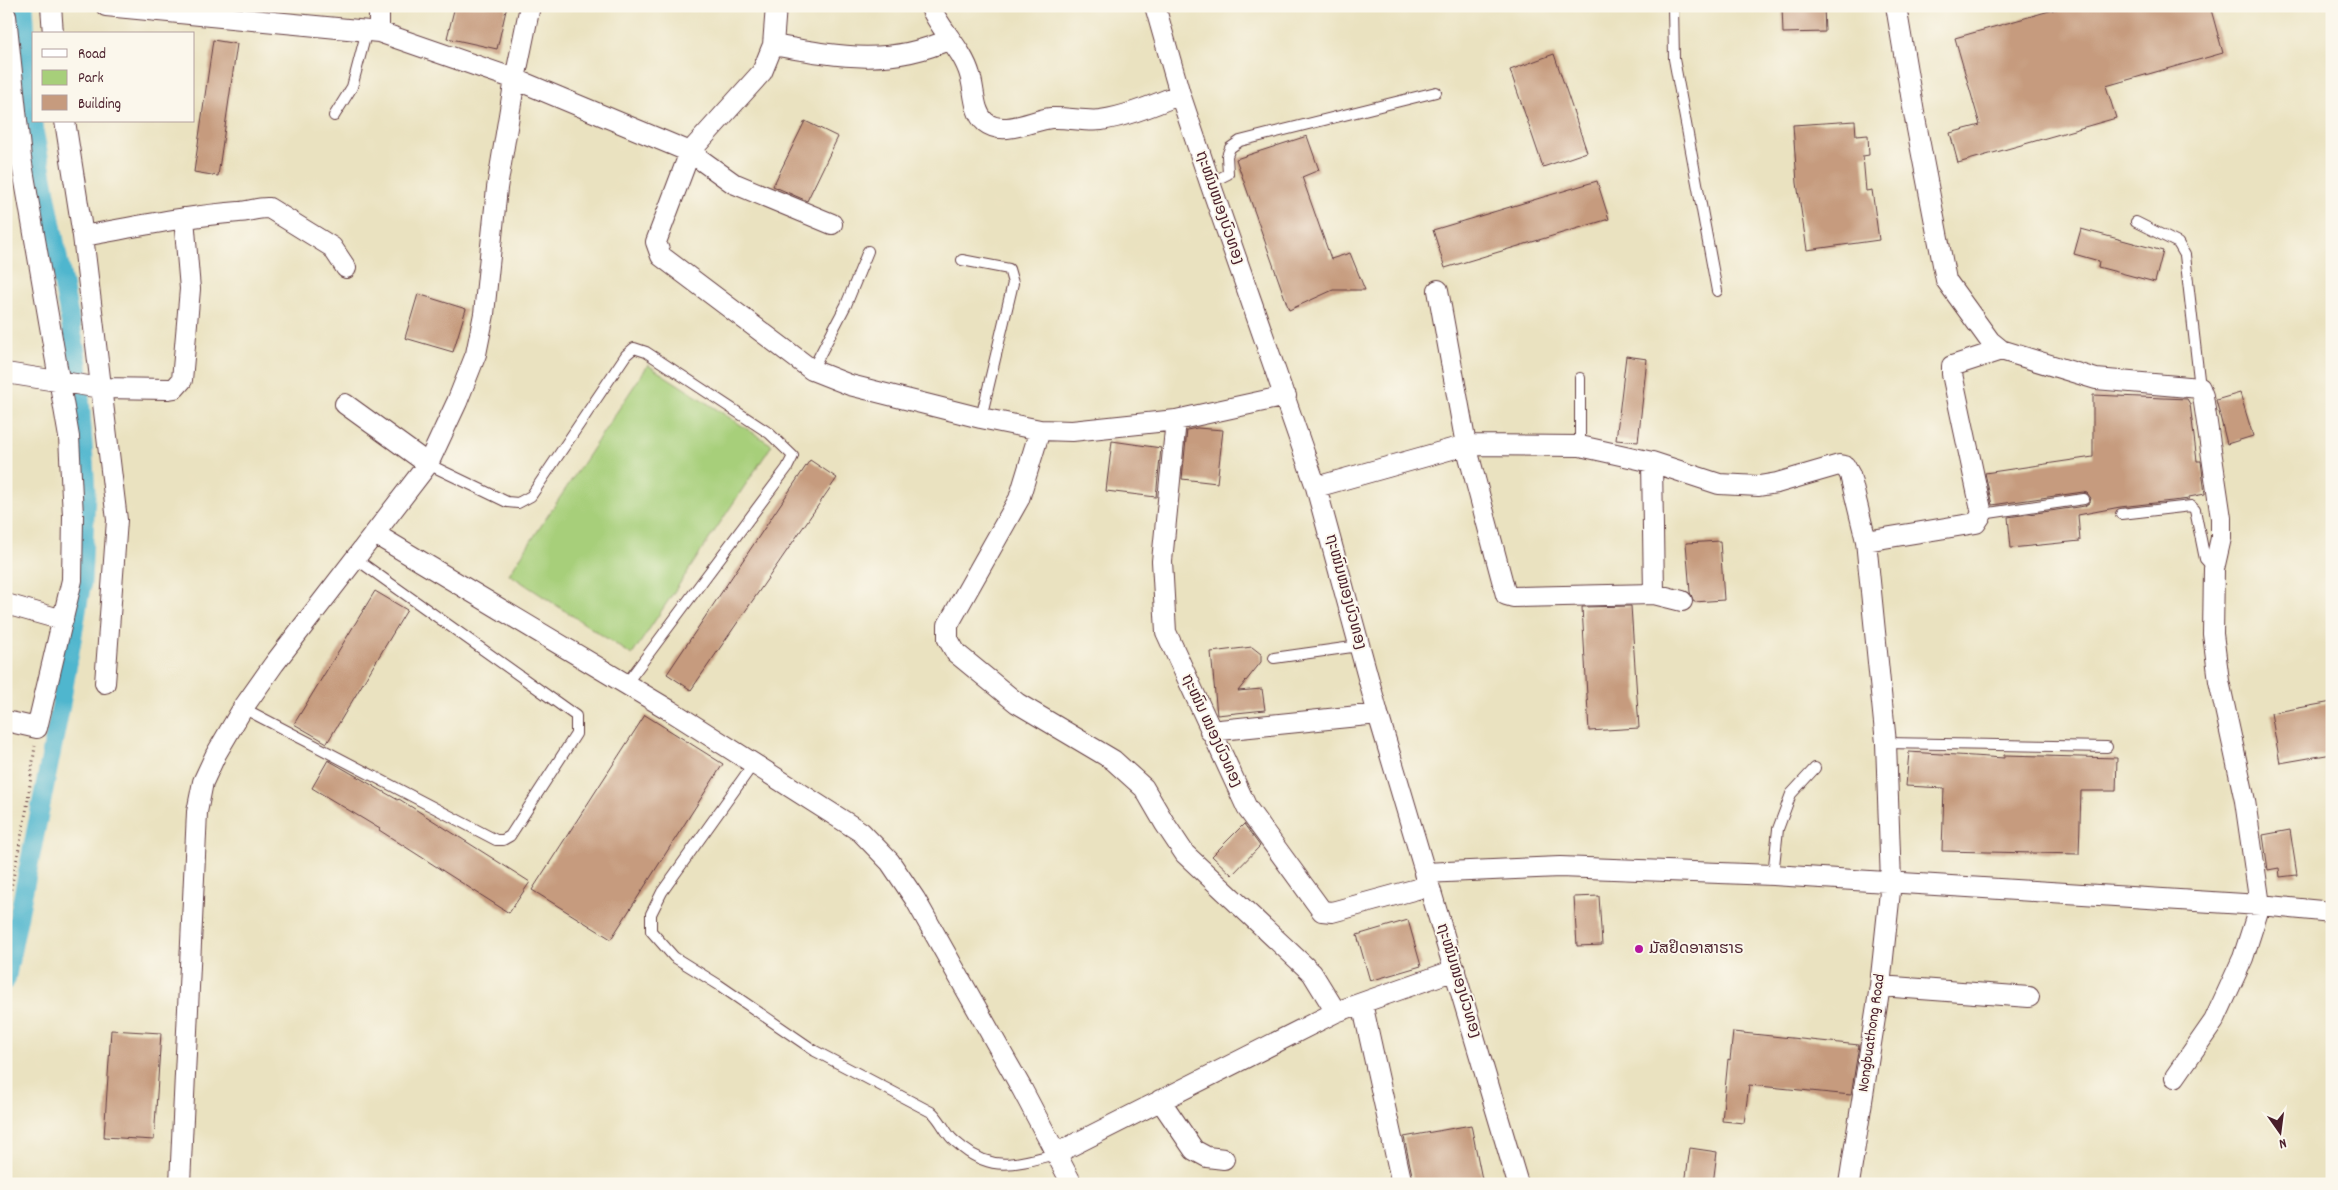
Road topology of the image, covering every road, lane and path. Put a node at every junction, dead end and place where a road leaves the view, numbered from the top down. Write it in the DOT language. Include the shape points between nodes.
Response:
graph roads {
  1 [pos="51,6"];
  2 [pos="106,6"];
  3 [pos="379,6"];
  4 [pos="530,6"];
  5 [pos="776,6"];
  6 [pos="930,6"];
  7 [pos="1155,6"];
  8 [pos="1672,6"];
  9 [pos="1896,6"];
  10 [pos="208,11"];
  11 [pos="6,16"];
  12 [pos="373,31"];
  13 [pos="53,32"];
  14 [pos="950,39"];
  15 [pos="773,45"];
  16 [pos="515,79"];
  17 [pos="1436,92"];
  18 [pos="1180,94"];
  19 [pos="334,116"];
  20 [pos="65,122"];
  21 [pos="690,152"];
  22 [pos="14,158"];
  23 [pos="1210,183"];
  24 [pos="184,218"];
  25 [pos="2136,222"];
  26 [pos="832,224"];
  27 [pos="83,236"];
  28 [pos="868,251"];
  29 [pos="962,260"];
  30 [pos="346,268"];
  31 [pos="1438,290"];
  32 [pos="1717,291"];
  33 [pos="2001,350"];
  34 [pos="812,370"];
  35 [pos="6,373"];
  36 [pos="1580,378"];
  37 [pos="65,382"];
  38 [pos="97,387"];
  39 [pos="2200,388"];
  40 [pos="1286,396"];
  41 [pos="345,404"];
  42 [pos="981,418"];
  43 [pos="1176,420"];
  44 [pos="1040,430"];
  45 [pos="1466,446"];
  46 [pos="1580,446"];
  47 [pos="1652,462"];
  48 [pos="428,464"];
  49 [pos="1316,487"];
  50 [pos="2084,499"];
  51 [pos="1982,514"];
  52 [pos="2121,514"];
  53 [pos="375,534"];
  54 [pos="1866,541"];
  55 [pos="356,559"];
  56 [pos="2214,569"];
  57 [pos="1654,594"];
  58 [pos="1682,601"];
  59 [pos="6,604"];
  60 [pos="63,620"];
  61 [pos="1359,646"];
  62 [pos="1274,658"];
  63 [pos="105,684"];
  64 [pos="626,684"];
  65 [pos="243,708"];
  66 [pos="1378,714"];
  67 [pos="6,721"];
  68 [pos="37,728"];
  69 [pos="1210,731"];
  70 [pos="1886,743"];
  71 [pos="2107,747"];
  72 [pos="754,763"];
  73 [pos="1815,768"];
  74 [pos="1773,874"];
  75 [pos="1426,880"];
  76 [pos="1891,882"];
  77 [pos="2260,905"];
  78 [pos="2332,912"];
  79 [pos="6,914"];
  80 [pos="1455,970"];
  81 [pos="1880,986"];
  82 [pos="2029,997"];
  83 [pos="1362,1003"];
  84 [pos="1336,1012"];
  85 [pos="2175,1077"];
  86 [pos="1160,1100"];
  87 [pos="1055,1154"];
  88 [pos="1224,1159"];
  89 [pos="180,1184"];
  90 [pos="1072,1184"];
  91 [pos="1402,1184"];
  92 [pos="1518,1184"];
  93 [pos="1849,1184"];
  1 -- 13 [label="street"];
  2 -- 10 [label="street"];
  3 -- 12 [label="street"];
  4 -- 16 [label="street"];
  5 -- 15 [label="street"];
  6 -- 14 [label="street"];
  7 -- 18 [label="street, ຖະໜົນໜອງບົວທອງ"];
  8 -- 32 [label="lane" via="1674,59"];
  9 -- 33 [label="street" via="1946,280 1990,341"];
  10 -- 12 [label="street"];
  11 -- 22 [label="street"];
  12 -- 16 [label="street"];
  12 -- 19 [label="lane" via="352,87"];
  14 -- 15 [label="street" via="930,48 876,58 848,57"];
  14 -- 18 [label="street" via="970,74 977,109 985,122 999,128 1050,118 1100,120 1144,109"];
  15 -- 21 [label="street" via="762,72"];
  16 -- 21 [label="street"];
  16 -- 48 [label="street" via="497,188 484,314 476,354"];
  17 -- 23 [label="lane" via="1240,141 1230,148 1227,156 1228,174"];
  18 -- 23 [label="street, ຖະໜົນໜອງບົວທອງ"];
  20 -- 27 [label="street"];
  21 -- 26 [label="street" via="733,183"];
  21 -- 34 [label="street" via="656,242 660,256"];
  22 -- 37 [label="street"];
  23 -- 40 [label="street, ຖະໜົນໜອງບົວທອງ"];
  24 -- 27 [label="street"];
  24 -- 30 [label="street" via="269,208 332,247"];
  24 -- 38 [label="street" via="190,288 182,380 175,388 169,389"];
  25 -- 39 [label="lane" via="2178,243 2185,255"];
  27 -- 38 [label="street"];
  28 -- 34 [label="lane" via="846,305"];
  29 -- 42 [label="lane" via="1009,269 1013,283"];
  31 -- 45 [label="street"];
  33 -- 39 [label="street" via="2096,379"];
  33 -- 51 [label="street" via="1952,366"];
  34 -- 42 [label="street" via="850,385"];
  35 -- 37 [label="street"];
  36 -- 46 [label="lane"];
  37 -- 38 [label="street"];
  37 -- 60 [label="street" via="73,516 72,580"];
  38 -- 63 [label="street" via="116,520"];
  39 -- 56 [label="street" via="2221,518 2221,538"];
  40 -- 43 [label="street"];
  40 -- 49 [label="street, ຖະໜົນໜອງບົວທອງ"];
  41 -- 48 [label="street"];
  42 -- 44 [label="street"];
  43 -- 44 [label="street" via="1072,431"];
  43 -- 69 [label="street, ຖະໜົນ ໝອງບົວທອງ" via="1162,561 1166,632"];
  44 -- 84 [label="street" via="1019,499 948,625 948,639 956,653 1018,702 1113,760 1144,788 1186,854 1312,973"];
  45 -- 46 [label="street"];
  45 -- 49 [label="street"];
  45 -- 57 [label="street" via="1506,595"];
  46 -- 47 [label="street"];
  47 -- 54 [label="street, Nongbuathong Road" via="1719,484 1759,486 1845,466"];
  47 -- 57 [label="street"];
  48 -- 53 [label="street"];
  48 -- 64 [label="lane" via="506,502 518,503 531,496 626,355 634,348 646,352 788,449 793,456 787,468"];
  49 -- 61 [label="street, ຖະໜົນໜອງບົວທອງ"];
  50 -- 51 [label="lane"];
  51 -- 54 [label="street" via="1976,523"];
  52 -- 56 [label="lane" via="2191,506 2195,510 2205,559"];
  53 -- 55 [label="street"];
  53 -- 64 [label="street"];
  54 -- 70 [label="street, Nongbuathong Road"];
  55 -- 65 [label="street"];
  55 -- 65 [label="lane" via="576,716 576,734 510,836 496,840"];
  56 -- 77 [label="street" via="2213,634 2219,681 2245,801"];
  57 -- 58 [label="street"];
  59 -- 60 [label="street"];
  60 -- 68 [label="street"];
  61 -- 62 [label="lane"];
  61 -- 66 [label="street, ຖະໜົນໜອງບົວທອງ"];
  64 -- 72 [label="street"];
  65 -- 89 [label="street" via="203,782 197,812"];
  66 -- 69 [label="street"];
  66 -- 75 [label="street, ຖະໜົນໜອງບົວທອງ"];
  67 -- 68 [label="street"];
  68 -- 79 [label="path" via="27,807"];
  69 -- 75 [label="street, ຖະໜົນ ໝອງບົວທອງ" via="1247,808 1322,911 1332,912"];
  70 -- 71 [label="lane"];
  70 -- 76 [label="street, Nongbuathong Road"];
  72 -- 87 [label="street" via="861,832 890,862 915,899"];
  72 -- 87 [label="lane" via="662,892 651,914 650,930 674,957 815,1050 933,1113 949,1136 976,1158 987,1163 1017,1164"];
  73 -- 74 [label="lane" via="1791,794 1778,829"];
  74 -- 75 [label="street" via="1560,867"];
  74 -- 76 [label="street"];
  75 -- 80 [label="street, ຖະໜົນໜອງບົວທອງ"];
  76 -- 77 [label="street"];
  76 -- 81 [label="street, Nongbuathong Road"];
  77 -- 78 [label="street"];
  77 -- 85 [label="street" via="2243,958 2214,1021"];
  80 -- 83 [label="street"];
  80 -- 92 [label="street, ຖະໜົນໜອງບົວທອງ"];
  81 -- 82 [label="street"];
  81 -- 93 [label="street, Nongbuathong Road"];
  83 -- 84 [label="street"];
  83 -- 91 [label="street"];
  84 -- 86 [label="street"];
  86 -- 87 [label="street"];
  86 -- 88 [label="street" via="1194,1150 1207,1157"];
  87 -- 90 [label="street"];
}
